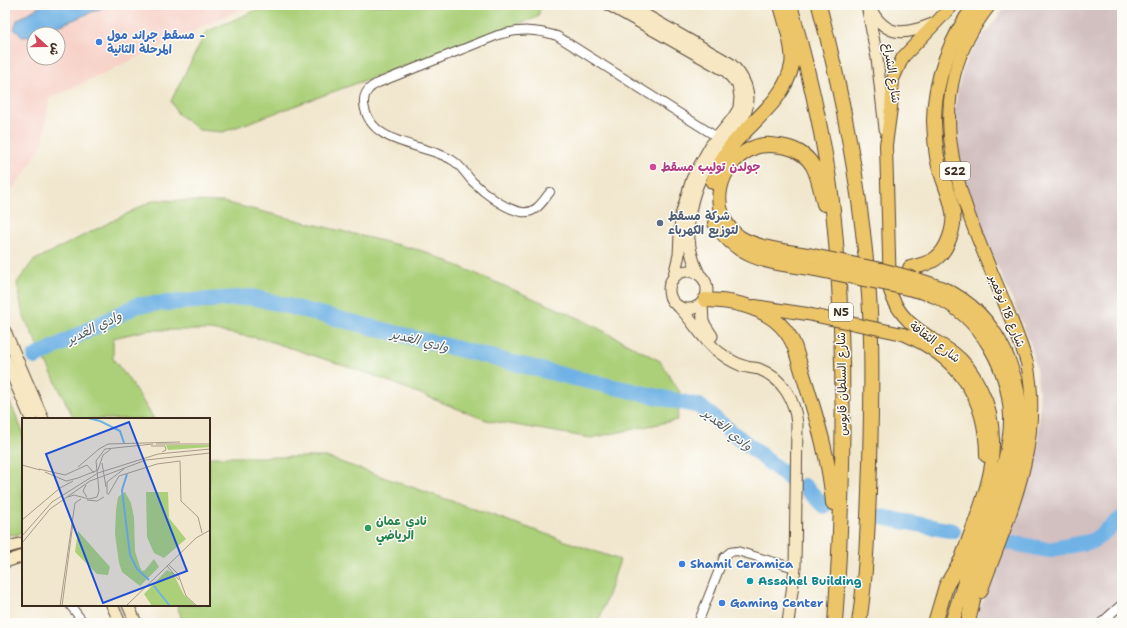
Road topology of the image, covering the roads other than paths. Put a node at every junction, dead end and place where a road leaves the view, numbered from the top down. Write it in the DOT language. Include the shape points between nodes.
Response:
graph roads {
  1 [pos="609,5"];
  2 [pos="628,5"];
  3 [pos="781,5"];
  4 [pos="790,5"];
  5 [pos="819,5"];
  6 [pos="868,5"];
  7 [pos="953,5"];
  8 [pos="975,5"];
  9 [pos="990,5"];
  10 [pos="936,23"];
  11 [pos="717,137"];
  12 [pos="886,145"];
  13 [pos="550,192"];
  14 [pos="814,262"];
  15 [pos="699,274"];
  16 [pos="673,279"];
  17 [pos="912,279"];
  18 [pos="703,302"];
  19 [pos="744,304"];
  20 [pos="680,308"];
  21 [pos="841,308"];
  22 [pos="5,331"];
  23 [pos="5,360"];
  24 [pos="753,368"];
  25 [pos="31,418"];
  26 [pos="43,418"];
  27 [pos="977,512"];
  28 [pos="840,530"];
  29 [pos="22,543"];
  30 [pos="5,548"];
  31 [pos="22,556"];
  32 [pos="5,562"];
  33 [pos="960,562"];
  34 [pos="795,568"];
  35 [pos="1122,604"];
  36 [pos="71,606"];
  37 [pos="112,606"];
  38 [pos="128,606"];
  39 [pos="954,619"];
  40 [pos="84,623"];
  41 [pos="120,623"];
  42 [pos="136,623"];
  43 [pos="698,623"];
  44 [pos="788,623"];
  45 [pos="834,623"];
  46 [pos="859,623"];
  47 [pos="935,623"];
  48 [pos="940,623"];
  49 [pos="968,623"];
  50 [pos="1101,623"];
  1 -- 11 [label="street" via="731,75 740,91 739,108"];
  2 -- 15 [label="street" via="731,64 741,76 747,90 748,104 744,117 710,161 699,182 692,205 688,242"];
  3 -- 14 [label="highway" via="791,48 792,65 776,99 730,147 712,186 711,207 718,229 737,249 766,260"];
  4 -- 21 [label="highway, شارع السلطان قابوس / N5" via="809,73 826,164 834,219"];
  5 -- 46 [label="highway, N5" via="844,107 869,295 871,353 868,523"];
  6 -- 10 [label="street, شارع الشراع" via="874,16 888,29 898,33"];
  6 -- 12 [label="street, شارع الشراع" via="878,65"];
  7 -- 10 [label="main road"];
  8 -- 17 [label="highway" via="952,43 935,100 934,121 939,164 953,212 953,227 943,250"];
  9 -- 49 [label="main road, شارع 18 نوفمبر / S22" via="967,42 952,83 949,100 950,139 956,179 1027,363 1032,391 1032,419 1030,446 1021,479"];
  10 -- 12 [label="main road" via="903,57 895,71 891,87"];
  11 -- 13 [label="street" via="563,40 542,31 520,30 498,35 373,86 365,94 364,106 367,115 377,129 401,142 454,161 473,182 499,202 522,212 530,212 537,208"];
  11 -- 16 [label="street" via="703,157 687,191 681,215 679,260"];
  12 -- 27 [label="main road, شارع الثقافة" via="890,291 893,300 908,323 956,355 964,364 984,395 992,418 993,462"];
  14 -- 17 [label="highway, bridge"];
  14 -- 17 [label="highway, bridge" via="881,270"];
  14 -- 21 [label="highway" via="751,243 728,226 722,216 720,187 726,174 743,154 754,148 778,145 792,148 805,156 812,165 822,196"];
  15 -- 16 [label="street" via="685,271"];
  15 -- 18 [label="street" via="707,286"];
  16 -- 20 [label="street" via="669,287 670,297"];
  17 -- 39 [label="highway" via="952,306 978,330 998,361 1010,410 1009,434 1000,478"];
  17 -- 49 [label="highway" via="938,286 954,294 982,318 1003,348 1018,396 1019,438 1014,468 980,570"];
  18 -- 19 [label="highway"];
  18 -- 20 [label="street" via="689,310"];
  18 -- 24 [label="street" via="703,322 713,338"];
  19 -- 27 [label="main road, bridge" via="902,334 925,344 946,359 962,376 978,405 984,426 986,459 984,483"];
  19 -- 28 [label="highway" via="773,319 786,330 793,341 825,448"];
  20 -- 24 [label="street" via="719,353 743,366"];
  21 -- 28 [label="highway, شارع السلطان قابوس / N5" via="843,445"];
  22 -- 26 [label="street"];
  23 -- 25 [label="street"];
  24 -- 34 [label="street" via="766,372 783,386 796,412"];
  27 -- 33 [label="main road, شارع الثقافة"];
  28 -- 45 [label="highway, شارع السلطان قابوس / N5"];
  29 -- 30 [label="street"];
  31 -- 32 [label="street"];
  33 -- 47 [label="highway" via="946,586"];
  33 -- 48 [label="main road, شارع الثقافة"];
  34 -- 43 [label="street" via="737,551 730,552 724,557"];
  34 -- 44 [label="street"];
  35 -- 50 [label="street"];
  36 -- 40 [label="street"];
  37 -- 41 [label="street"];
  38 -- 42 [label="street"];
}
